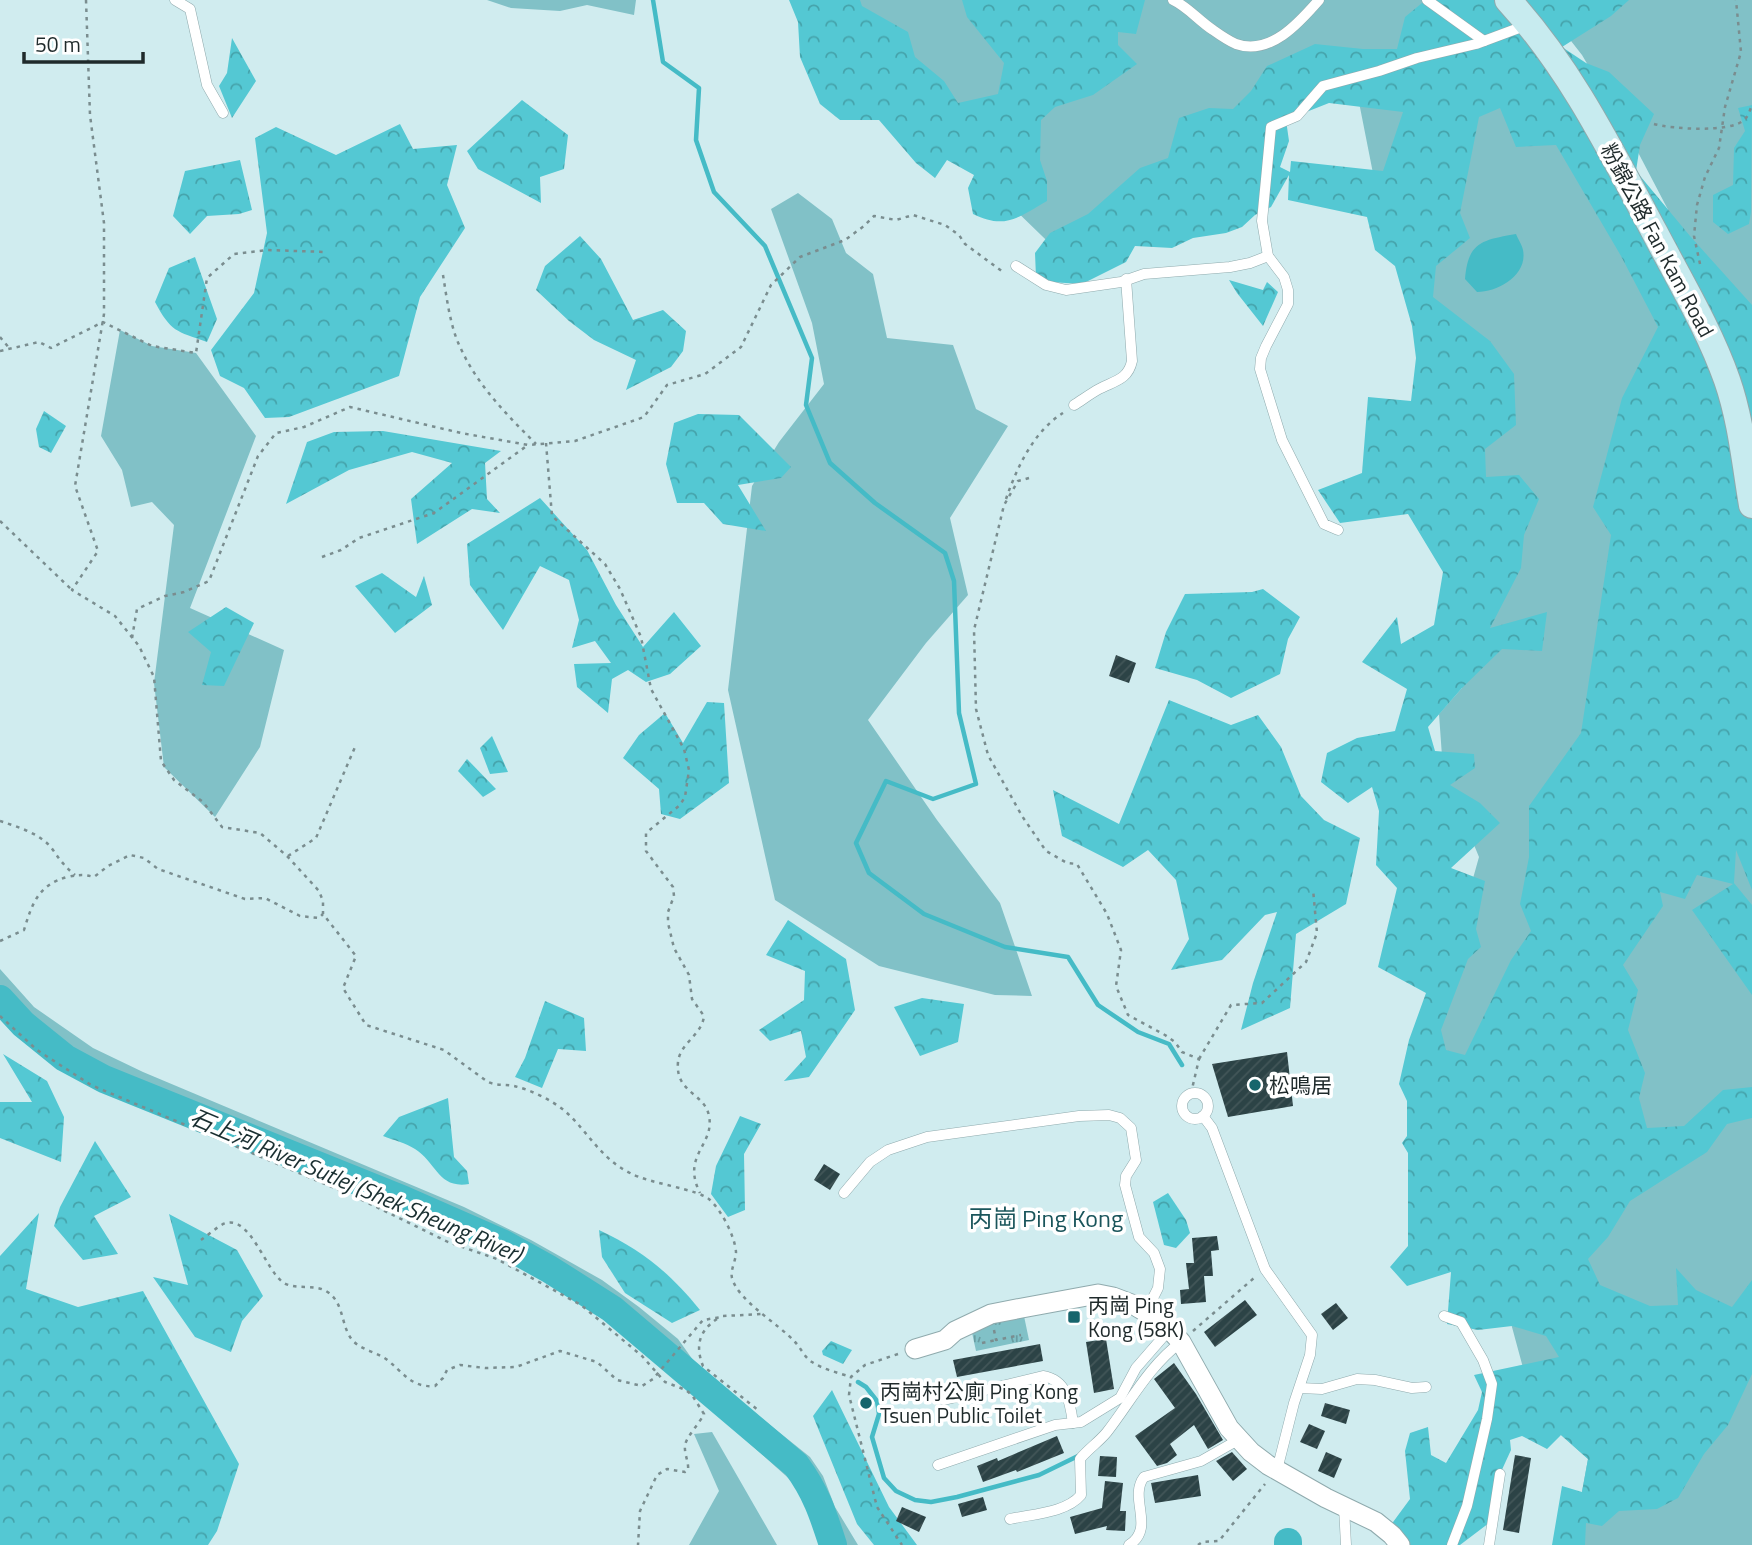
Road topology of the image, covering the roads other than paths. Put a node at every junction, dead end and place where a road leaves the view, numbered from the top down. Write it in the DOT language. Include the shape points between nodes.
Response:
graph roads {
  1 [pos="175,0"];
  2 [pos="1173,0"];
  3 [pos="1319,0"];
  4 [pos="1427,0"];
  5 [pos="1508,0"];
  6 [pos="1530,24"];
  7 [pos="1484,41"];
  8 [pos="223,113"];
  9 [pos="1268,256"];
  10 [pos="1016,266"];
  11 [pos="1126,279"];
  12 [pos="1074,405"];
  13 [pos="1752,505"];
  14 [pos="1338,530"];
  15 [pos="1203,1116"];
  16 [pos="844,1193"];
  17 [pos="1146,1312"];
  18 [pos="1444,1316"];
  19 [pos="1175,1335"];
  20 [pos="915,1349"];
  21 [pos="1426,1387"];
  22 [pos="1300,1388"];
  23 [pos="944,1400"];
  24 [pos="1073,1423"];
  25 [pos="1238,1440"];
  26 [pos="938,1465"];
  27 [pos="1277,1469"];
  28 [pos="1500,1474"];
  29 [pos="1344,1507"];
  30 [pos="1010,1519"];
  31 [pos="1129,1545"];
  32 [pos="1346,1545"];
  33 [pos="1400,1545"];
  34 [pos="1452,1545"];
  35 [pos="1489,1545"];
  1 -- 8 [label="lane" via="190,9 206,85"];
  2 -- 3 [label="lane" via="1237,45 1263,46 1281,37"];
  4 -- 7 [label="lane"];
  5 -- 6 [label="main road, 粉錦公路 Fan Kam Road"];
  6 -- 7 [label="lane"];
  6 -- 13 [label="main road, 粉錦公路 Fan Kam Road" via="1599,127 1717,356 1739,423"];
  7 -- 9 [label="lane" via="1323,86 1297,116 1271,127 1262,221"];
  9 -- 11 [label="lane" via="1230,267"];
  9 -- 14 [label="lane" via="1284,277 1288,304 1266,346 1260,369 1282,440 1324,524"];
  10 -- 11 [label="lane" via="1046,285 1066,290"];
  11 -- 12 [label="lane" via="1131,369 1123,379"];
  15 -- 22 [label="lane" via="1212,1128 1265,1269 1312,1335"];
  16 -- 17 [label="lane" via="870,1162 927,1136 1079,1115 1120,1118 1130,1128 1136,1160 1125,1185 1139,1237 1160,1269 1158,1288"];
  17 -- 19 [label="street"];
  17 -- 20 [label="street" via="1098,1294 991,1314 945,1340"];
  18 -- 34 [label="lane" via="1461,1322 1492,1384 1467,1506"];
  19 -- 24 [label="lane" via="1136,1368 1120,1398"];
  19 -- 25 [label="street"];
  19 -- 30 [label="lane" via="1167,1353 1096,1446 1080,1460 1081,1495 1056,1509"];
  21 -- 22 [label="lane" via="1357,1379 1322,1389"];
  22 -- 27 [label="lane"];
  23 -- 24 [label="lane" via="1052,1377 1067,1393"];
  24 -- 26 [label="lane"];
  25 -- 27 [label="street"];
  25 -- 31 [label="lane" via="1201,1461 1144,1477 1138,1492 1142,1527 1137,1540"];
  27 -- 29 [label="street"];
  28 -- 35 [label="lane"];
  29 -- 32 [label="lane"];
  29 -- 33 [label="street" via="1384,1528"];
}
